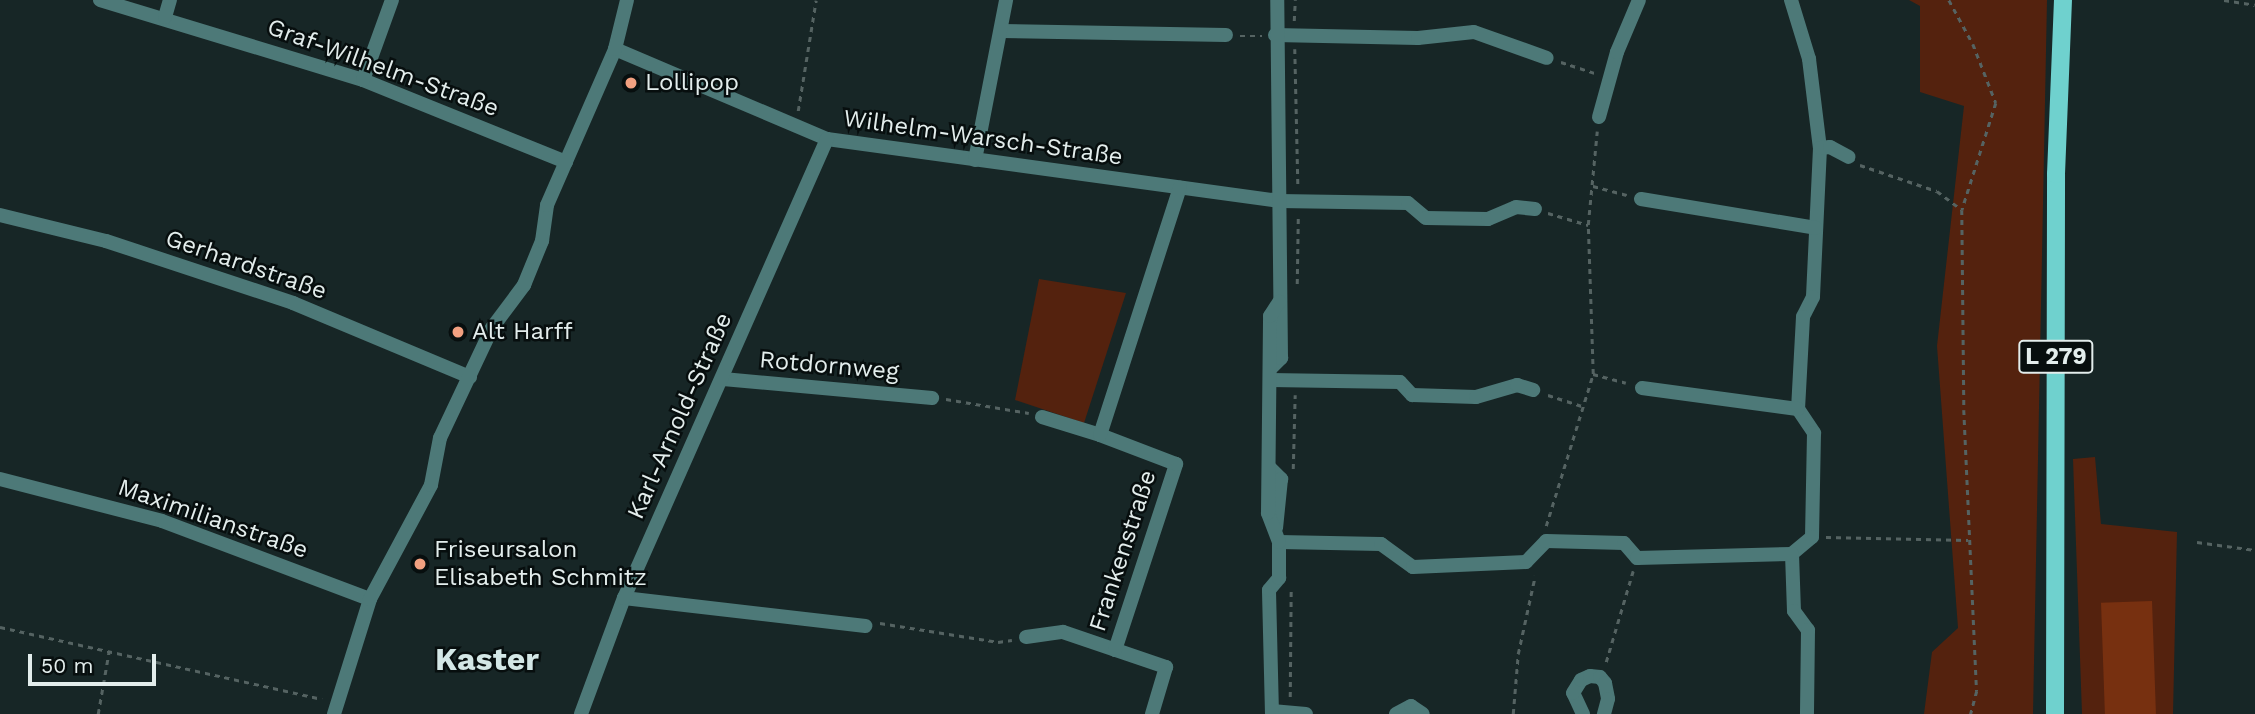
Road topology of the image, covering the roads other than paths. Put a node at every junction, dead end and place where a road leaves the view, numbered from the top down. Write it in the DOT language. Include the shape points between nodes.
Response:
graph roads {
  1 [pos="100,0"];
  2 [pos="170,0"];
  3 [pos="392,0"];
  4 [pos="627,0"];
  5 [pos="1006,0"];
  6 [pos="1277,0"];
  7 [pos="1639,0"];
  8 [pos="1791,0"];
  9 [pos="2063,0"];
  10 [pos="165,17"];
  11 [pos="1001,31"];
  12 [pos="1226,35"];
  13 [pos="1275,35"];
  14 [pos="615,49"];
  15 [pos="1548,58"];
  16 [pos="363,80"];
  17 [pos="1600,117"];
  18 [pos="827,139"];
  19 [pos="1820,148"];
  20 [pos="1849,157"];
  21 [pos="975,160"];
  22 [pos="566,162"];
  23 [pos="1180,188"];
  24 [pos="1641,199"];
  25 [pos="1279,201"];
  26 [pos="1535,209"];
  27 [pos="0,215"];
  28 [pos="1816,228"];
  29 [pos="1270,374"];
  30 [pos="470,377"];
  31 [pos="723,379"];
  32 [pos="1642,388"];
  33 [pos="1533,390"];
  34 [pos="932,398"];
  35 [pos="1798,409"];
  36 [pos="1042,417"];
  37 [pos="1100,435"];
  38 [pos="0,479"];
  39 [pos="1277,535"];
  40 [pos="1792,554"];
  41 [pos="624,598"];
  42 [pos="370,599"];
  43 [pos="865,626"];
  44 [pos="1026,637"];
  45 [pos="1115,650"];
  46 [pos="335,708"];
  47 [pos="1272,712"];
  48 [pos="581,714"];
  49 [pos="1152,714"];
  50 [pos="1306,714"];
  51 [pos="1396,714"];
  52 [pos="1423,714"];
  53 [pos="1583,714"];
  54 [pos="1604,714"];
  55 [pos="1807,714"];
  56 [pos="2055,714"];
  1 -- 10 [label="street, Graf-Wilhelm-Straße"];
  2 -- 10 [label="street"];
  3 -- 16 [label="street"];
  4 -- 14 [label="street"];
  5 -- 11 [label="street"];
  6 -- 13 [label="street"];
  7 -- 17 [label="street" via="1605,77"];
  8 -- 19 [label="street" via="1809,58"];
  9 -- 56 [label="main road, L 279" via="2056,174"];
  10 -- 16 [label="street, Graf-Wilhelm-Straße"];
  11 -- 12 [label="street"];
  11 -- 21 [label="street"];
  13 -- 15 [label="street" via="1418,38 1474,32"];
  13 -- 25 [label="street"];
  14 -- 18 [label="street, Wilhelm-Warsch-Straße" via="796,122"];
  14 -- 22 [label="street"];
  16 -- 22 [label="street, Graf-Wilhelm-Straße"];
  18 -- 21 [label="street, Wilhelm-Warsch-Straße"];
  18 -- 31 [label="street, Karl-Arnold-Straße"];
  19 -- 20 [label="street" via="1830,147"];
  19 -- 28 [label="street"];
  21 -- 23 [label="street, Wilhelm-Warsch-Straße"];
  22 -- 30 [label="street" via="547,205 542,241 524,285 492,328"];
  23 -- 25 [label="street, Wilhelm-Warsch-Straße"];
  23 -- 37 [label="street"];
  24 -- 28 [label="street"];
  25 -- 26 [label="street, Wilhelm-Warsch-Straße" via="1408,203 1426,218 1488,219 1516,207"];
  25 -- 29 [label="street" via="1281,358"];
  27 -- 30 [label="street, Gerhardstraße" via="106,241 293,303"];
  28 -- 35 [label="street" via="1813,298 1803,317"];
  29 -- 33 [label="street" via="1401,382 1412,395 1476,397 1517,385"];
  29 -- 39 [label="street" via="1270,468 1281,479"];
  30 -- 42 [label="street" via="440,438 431,485"];
  31 -- 34 [label="street, Rotdornweg"];
  31 -- 41 [label="street, Karl-Arnold-Straße"];
  32 -- 35 [label="street"];
  35 -- 40 [label="street" via="1814,433 1812,537"];
  36 -- 37 [label="street, Frankenstraße"];
  37 -- 45 [label="street, Frankenstraße" via="1176,464"];
  38 -- 42 [label="street, Maximilianstraße" via="162,521"];
  39 -- 40 [label="street" via="1381,544 1413,567 1526,562 1546,541 1624,543 1637,558"];
  39 -- 47 [label="street" via="1279,578 1269,590"];
  40 -- 55 [label="street" via="1794,611 1808,630"];
  41 -- 43 [label="street"];
  41 -- 48 [label="street, Karl-Arnold-Straße"];
  42 -- 46 [label="street"];
  44 -- 45 [label="street" via="1063,632"];
  45 -- 49 [label="street" via="1166,667"];
  47 -- 50 [label="street"];
  51 -- 52 [label="street" via="1411,706"];
  53 -- 54 [label="street" via="1574,703 1576,686 1581,680 1600,677 1608,699"];
}
